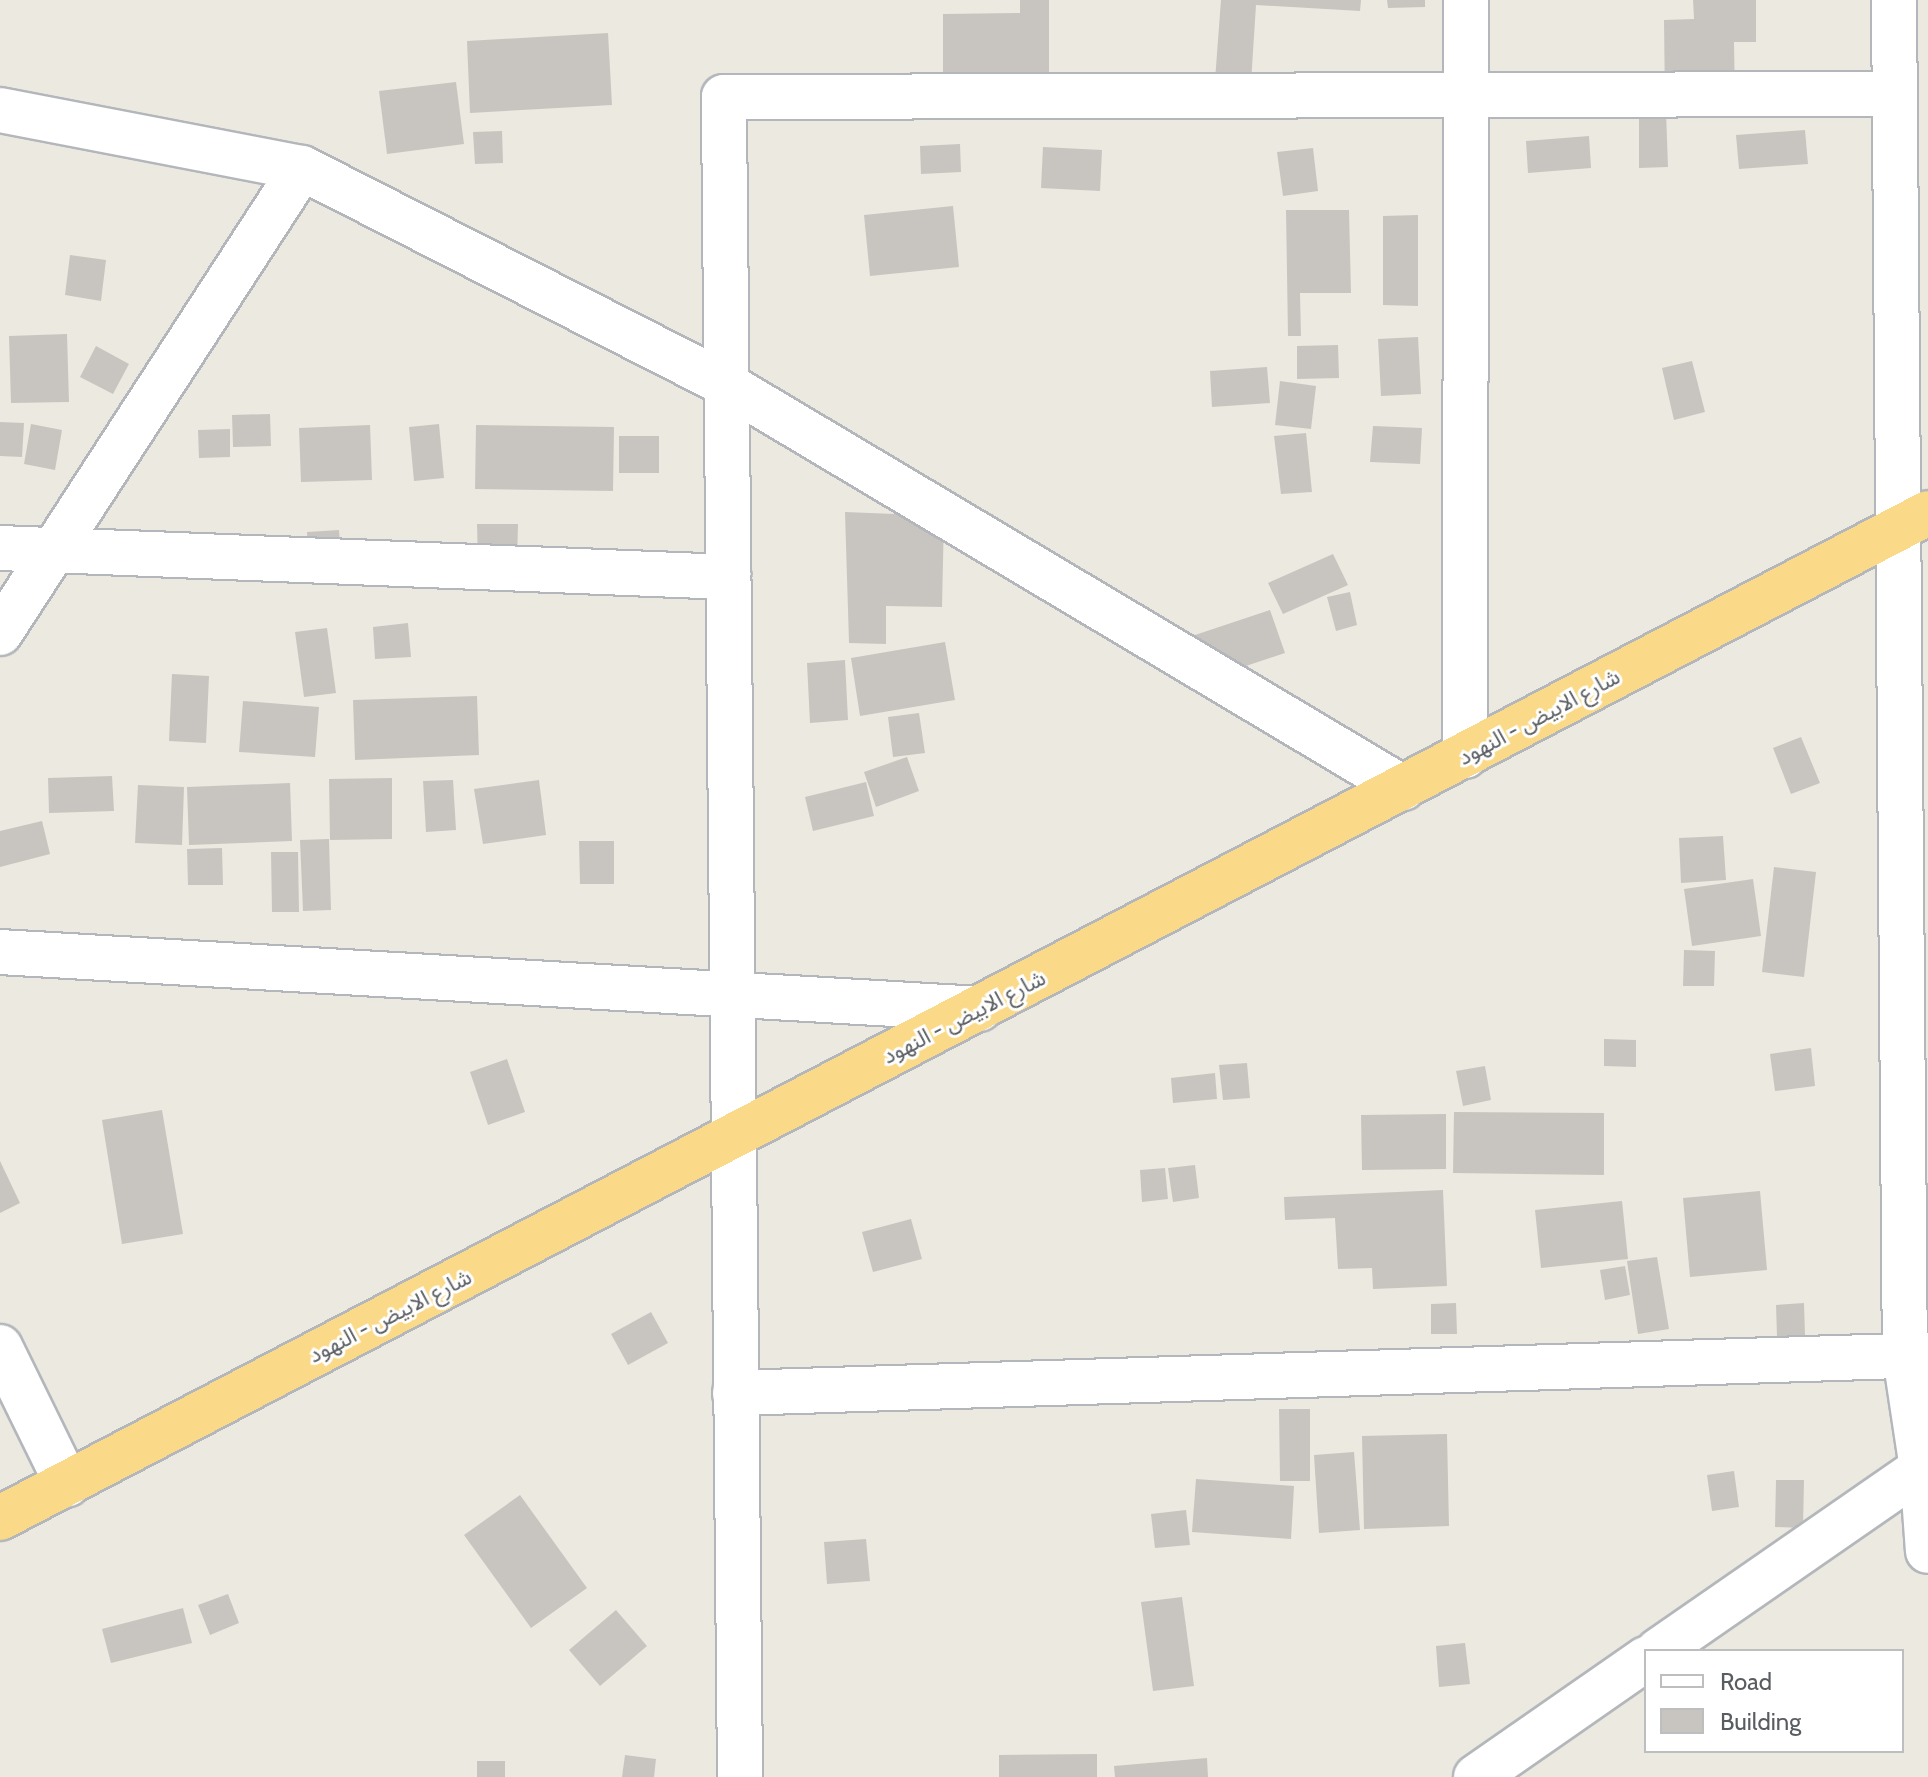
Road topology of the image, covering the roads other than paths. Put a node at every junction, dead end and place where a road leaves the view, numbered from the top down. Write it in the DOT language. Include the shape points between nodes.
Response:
graph roads {
  1 [pos="1466,0"];
  2 [pos="1894,0"];
  3 [pos="1895,94"];
  4 [pos="1466,95"];
  5 [pos="0,110"];
  6 [pos="302,168"];
  7 [pos="727,385"];
  8 [pos="1915,520"];
  9 [pos="0,548"];
  10 [pos="54,550"];
  11 [pos="728,577"];
  12 [pos="0,633"];
  13 [pos="1915,653"];
  14 [pos="1465,756"];
  15 [pos="1403,788"];
  16 [pos="0,952"];
  17 [pos="731,995"];
  18 [pos="979,1009"];
  19 [pos="732,1138"];
  20 [pos="0,1347"];
  21 [pos="1916,1356"];
  22 [pos="735,1393"];
  23 [pos="1925,1466"];
  24 [pos="67,1484"];
  25 [pos="0,1518"];
  26 [pos="1928,1551"];
  27 [pos="1661,1649"];
  28 [pos="1644,1660"];
  29 [pos="740,1777"];
  30 [pos="1476,1777"];
  1 -- 4 [label="street"];
  2 -- 3 [label="street"];
  3 -- 4 [label="street"];
  3 -- 8 [label="street"];
  4 -- 7 [label="street" via="724,97"];
  4 -- 14 [label="street"];
  5 -- 6 [label="street"];
  6 -- 7 [label="street"];
  6 -- 10 [label="street"];
  7 -- 11 [label="street"];
  7 -- 15 [label="street"];
  8 -- 13 [label="street"];
  8 -- 14 [label="highway, شارع الابيض - النهود"];
  9 -- 10 [label="street"];
  10 -- 11 [label="street"];
  10 -- 12 [label="street"];
  11 -- 17 [label="street"];
  13 -- 21 [label="street"];
  14 -- 15 [label="highway, شارع الابيض - النهود"];
  15 -- 18 [label="highway, شارع الابيض - النهود"];
  16 -- 17 [label="street"];
  17 -- 18 [label="street"];
  17 -- 19 [label="street"];
  18 -- 19 [label="highway, شارع الابيض - النهود"];
  19 -- 22 [label="street"];
  19 -- 24 [label="highway, شارع الابيض - النهود"];
  20 -- 24 [label="street"];
  21 -- 22 [label="street"];
  21 -- 23 [label="street"];
  22 -- 29 [label="street"];
  23 -- 26 [label="street"];
  23 -- 27 [label="street"];
  24 -- 25 [label="highway, شارع الابيض - النهود"];
  28 -- 30 [label="street"];
}
